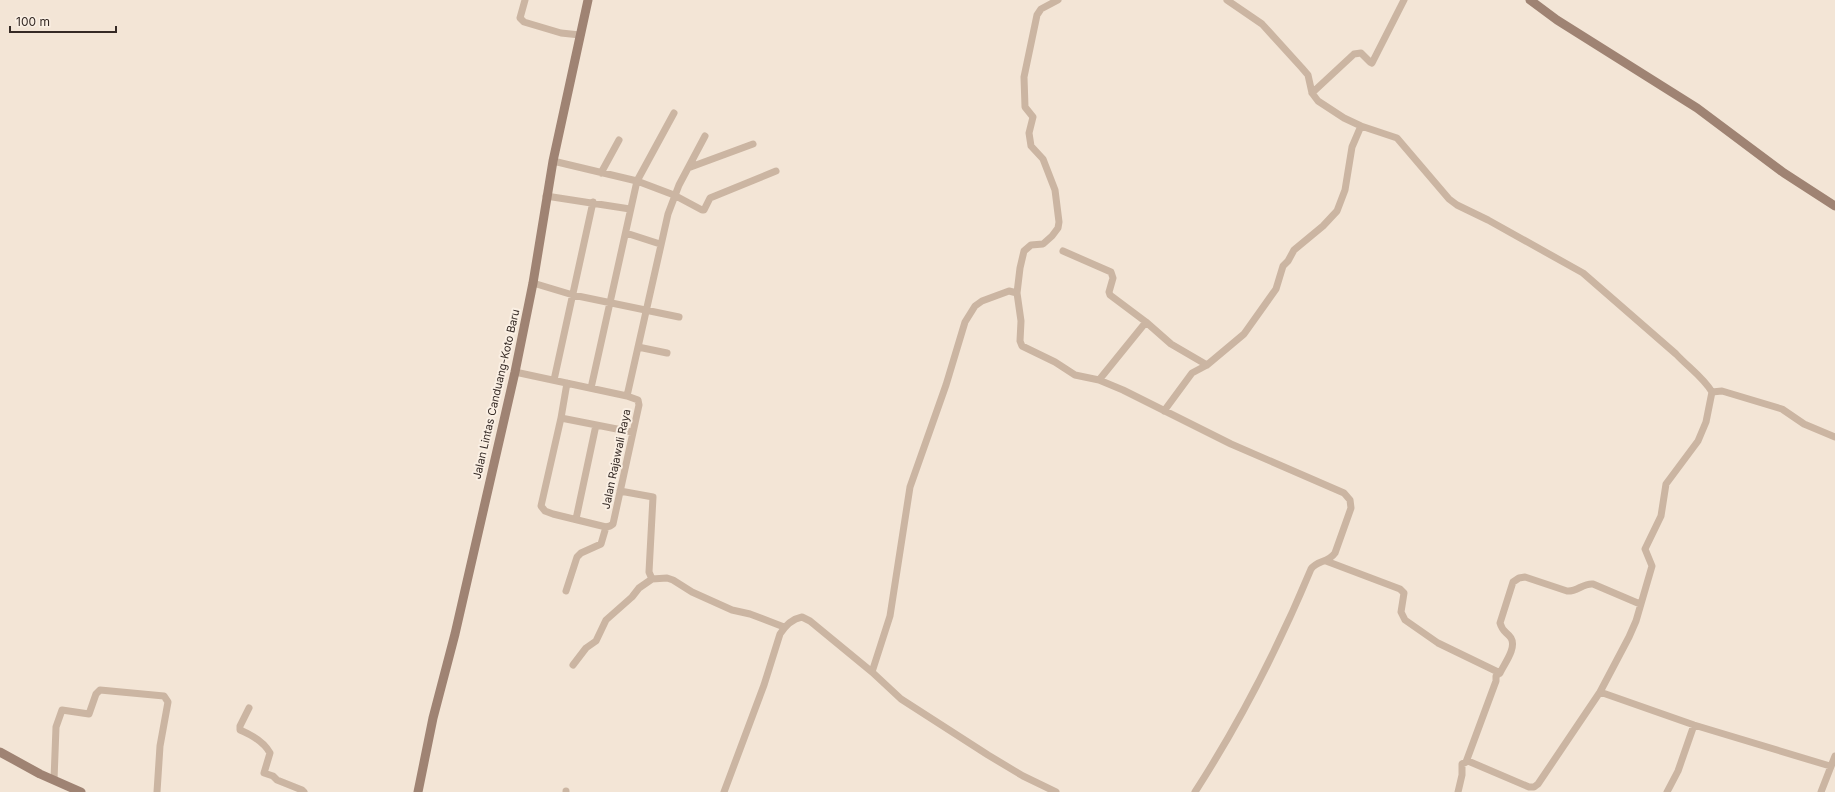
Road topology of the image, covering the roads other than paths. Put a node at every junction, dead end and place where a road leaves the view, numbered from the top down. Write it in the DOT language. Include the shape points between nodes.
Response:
graph roads {
  1 [pos="525,0"];
  2 [pos="588,0"];
  3 [pos="1058,0"];
  4 [pos="1227,0"];
  5 [pos="1404,0"];
  6 [pos="1530,0"];
  7 [pos="580,35"];
  8 [pos="1312,93"];
  9 [pos="674,113"];
  10 [pos="1361,126"];
  11 [pos="705,136"];
  12 [pos="618,140"];
  13 [pos="753,144"];
  14 [pos="553,161"];
  15 [pos="688,168"];
  16 [pos="776,171"];
  17 [pos="601,173"];
  18 [pos="638,181"];
  19 [pos="674,195"];
  20 [pos="546,196"];
  21 [pos="593,202"];
  22 [pos="1835,206"];
  23 [pos="630,209"];
  24 [pos="626,233"];
  25 [pos="660,244"];
  26 [pos="1063,251"];
  27 [pos="533,283"];
  28 [pos="1017,293"];
  29 [pos="573,295"];
  30 [pos="611,302"];
  31 [pos="645,310"];
  32 [pos="678,317"];
  33 [pos="1146,322"];
  34 [pos="638,346"];
  35 [pos="667,353"];
  36 [pos="1207,365"];
  37 [pos="515,372"];
  38 [pos="554,380"];
  39 [pos="1099,380"];
  40 [pos="566,383"];
  41 [pos="591,388"];
  42 [pos="1712,392"];
  43 [pos="627,396"];
  44 [pos="1164,411"];
  45 [pos="561,418"];
  46 [pos="596,425"];
  47 [pos="632,432"];
  48 [pos="1835,437"];
  49 [pos="620,491"];
  50 [pos="576,519"];
  51 [pos="606,527"];
  52 [pos="1326,561"];
  53 [pos="652,579"];
  54 [pos="566,592"];
  55 [pos="1640,604"];
  56 [pos="784,627"];
  57 [pos="573,665"];
  58 [pos="872,672"];
  59 [pos="1500,673"];
  60 [pos="1600,692"];
  61 [pos="249,708"];
  62 [pos="1694,725"];
  63 [pos="0,752"];
  64 [pos="1835,756"];
  65 [pos="1466,762"];
  66 [pos="1830,766"];
  67 [pos="54,780"];
  68 [pos="81,792"];
  69 [pos="157,792"];
  70 [pos="304,792"];
  71 [pos="418,792"];
  72 [pos="724,792"];
  73 [pos="1056,792"];
  74 [pos="1195,792"];
  75 [pos="1458,792"];
  76 [pos="1667,792"];
  77 [pos="1821,792"];
  1 -- 7 [label="street" via="520,15 524,22 561,33"];
  2 -- 7 [label="main road, Jalan Lintas Canduang-Koto Baru"];
  3 -- 28 [label="street" via="1040,9 1037,15 1024,78 1026,107 1033,117 1029,133 1031,146 1043,159 1055,190 1059,222 1052,236 1042,244 1032,245 1024,251"];
  4 -- 8 [label="street" via="1262,24 1308,75"];
  5 -- 8 [label="street" via="1372,63 1361,53 1354,54"];
  6 -- 22 [label="main road" via="1557,20 1697,108 1784,173"];
  7 -- 14 [label="main road, Jalan Lintas Canduang-Koto Baru"];
  8 -- 10 [label="street" via="1322,105"];
  9 -- 18 [label="street"];
  10 -- 36 [label="street" via="1352,147 1345,190 1337,211 1294,250 1283,266 1276,289 1244,334"];
  10 -- 42 [label="street" via="1397,138 1457,205 1583,274 1706,381"];
  11 -- 15 [label="street"];
  12 -- 17 [label="street"];
  13 -- 15 [label="street"];
  14 -- 17 [label="street"];
  14 -- 20 [label="main road, Jalan Lintas Canduang-Koto Baru"];
  15 -- 19 [label="street"];
  16 -- 19 [label="street" via="710,198 704,210"];
  17 -- 18 [label="street"];
  18 -- 19 [label="street"];
  18 -- 23 [label="street"];
  19 -- 25 [label="street"];
  20 -- 21 [label="street"];
  20 -- 27 [label="main road, Jalan Lintas Canduang-Koto Baru"];
  21 -- 23 [label="street"];
  21 -- 29 [label="street"];
  23 -- 24 [label="street"];
  24 -- 25 [label="street"];
  24 -- 30 [label="street"];
  25 -- 31 [label="street"];
  26 -- 33 [label="street" via="1111,272 1113,278 1110,295"];
  27 -- 29 [label="street"];
  27 -- 37 [label="main road, Jalan Lintas Canduang-Koto Baru"];
  28 -- 39 [label="street" via="1022,346 1075,375"];
  28 -- 58 [label="street" via="1009,291 982,301 975,306 965,322 910,487 890,616"];
  29 -- 30 [label="street"];
  29 -- 38 [label="street"];
  30 -- 31 [label="street"];
  30 -- 41 [label="street"];
  31 -- 32 [label="street"];
  31 -- 34 [label="street"];
  33 -- 36 [label="street" via="1171,344"];
  33 -- 39 [label="street"];
  34 -- 35 [label="street"];
  34 -- 43 [label="street"];
  36 -- 44 [label="street" via="1189,377"];
  37 -- 38 [label="street"];
  37 -- 71 [label="main road, Jalan Lintas Canduang-Koto Baru" via="456,634 433,718"];
  38 -- 40 [label="street"];
  39 -- 44 [label="street"];
  40 -- 41 [label="street"];
  40 -- 45 [label="street"];
  41 -- 43 [label="street"];
  42 -- 48 [label="street" via="1722,391 1782,409 1804,424"];
  42 -- 55 [label="street" via="1706,422 1698,441 1666,484 1661,516 1645,549 1652,566"];
  43 -- 47 [label="street, Jalan Rajawali Raya" via="636,398 639,402"];
  44 -- 52 [label="street" via="1231,444 1344,493 1350,500 1351,508 1335,553"];
  45 -- 46 [label="street"];
  45 -- 50 [label="street" via="541,506 545,512"];
  46 -- 47 [label="street"];
  46 -- 50 [label="street"];
  47 -- 49 [label="street, Jalan Rajawali Raya"];
  49 -- 51 [label="street, Jalan Rajawali Raya" via="614,524"];
  49 -- 53 [label="street" via="653,497 649,572"];
  50 -- 51 [label="street"];
  51 -- 54 [label="street" via="601,544 577,557"];
  52 -- 59 [label="street" via="1400,589 1404,593 1401,612 1405,620 1438,643"];
  52 -- 74 [label="street" via="1315,564 1311,569 1288,623 1222,750"];
  53 -- 56 [label="street" via="673,580 692,592 732,610"];
  53 -- 57 [label="street" via="606,620 596,641 586,648"];
  55 -- 59 [label="street" via="1593,584 1572,592 1525,577 1519,578 1513,582 1500,623 1511,638 1512,648"];
  55 -- 60 [label="street" via="1629,637"];
  56 -- 58 [label="street" via="795,618 802,617 810,621"];
  56 -- 72 [label="street"];
  58 -- 73 [label="street" via="901,699 988,755"];
  59 -- 65 [label="street" via="1496,676"];
  60 -- 62 [label="street"];
  60 -- 65 [label="street" via="1543,778 1534,787 1470,761"];
  61 -- 70 [label="street" via="240,730 266,746 270,753 264,773"];
  62 -- 66 [label="street"];
  62 -- 76 [label="street" via="1678,771"];
  63 -- 67 [label="main road"];
  64 -- 66 [label="street"];
  65 -- 75 [label="street" via="1462,764"];
  66 -- 77 [label="street"];
  67 -- 68 [label="main road"];
  67 -- 69 [label="street" via="56,727 62,710 89,714 100,690 164,696 168,702 160,746"];
}
